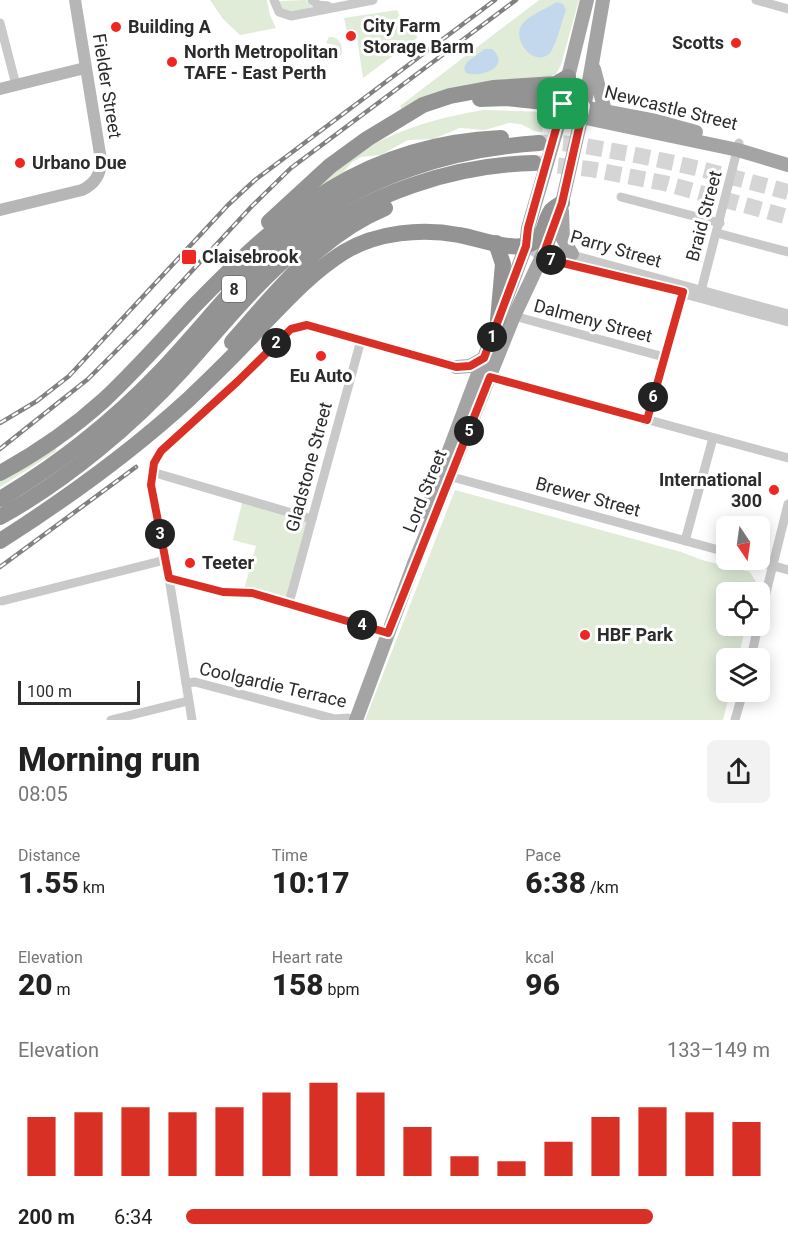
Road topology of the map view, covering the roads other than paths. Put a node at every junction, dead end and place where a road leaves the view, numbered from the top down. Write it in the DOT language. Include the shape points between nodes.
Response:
graph roads {
  1 [pos="75,0"];
  2 [pos="274,0"];
  3 [pos="312,0"];
  4 [pos="373,0"];
  5 [pos="587,0"];
  6 [pos="603,0"];
  7 [pos="756,0"];
  8 [pos="335,6"];
  9 [pos="788,9"];
  10 [pos="0,23"];
  11 [pos="593,60"];
  12 [pos="85,68"];
  13 [pos="568,77"];
  14 [pos="16,85"];
  15 [pos="0,89"];
  16 [pos="563,104"];
  17 [pos="605,111"];
  18 [pos="583,112"];
  19 [pos="404,118"];
  20 [pos="738,147"];
  21 [pos="788,157"];
  22 [pos="534,163"];
  23 [pos="788,165"];
  24 [pos="491,166"];
  25 [pos="621,197"];
  26 [pos="562,203"];
  27 [pos="0,210"];
  28 [pos="718,228"];
  29 [pos="496,243"];
  30 [pos="526,246"];
  31 [pos="788,252"];
  32 [pos="544,253"];
  33 [pos="572,254"];
  34 [pos="683,292"];
  35 [pos="700,294"];
  36 [pos="195,306"];
  37 [pos="788,314"];
  38 [pos="506,318"];
  39 [pos="788,322"];
  40 [pos="361,340"];
  41 [pos="664,357"];
  42 [pos="484,358"];
  43 [pos="456,367"];
  44 [pos="484,375"];
  45 [pos="647,420"];
  46 [pos="712,438"];
  47 [pos="126,453"];
  48 [pos="788,458"];
  49 [pos="152,472"];
  50 [pos="0,473"];
  51 [pos="446,475"];
  52 [pos="0,499"];
  53 [pos="788,504"];
  54 [pos="0,517"];
  55 [pos="312,519"];
  56 [pos="0,541"];
  57 [pos="685,541"];
  58 [pos="716,549"];
  59 [pos="165,560"];
  60 [pos="771,566"];
  61 [pos="788,570"];
  62 [pos="169,578"];
  63 [pos="768,582"];
  64 [pos="2,601"];
  65 [pos="289,603"];
  66 [pos="384,632"];
  67 [pos="186,683"];
  68 [pos="188,701"];
  69 [pos="740,702"];
  70 [pos="111,720"];
  71 [pos="192,720"];
  72 [pos="351,720"];
  73 [pos="735,720"];
  1 -- 12 [label="street, Fielder Street"];
  2 -- 8 [label="street" via="279,12 288,16"];
  3 -- 8 [label="street" via="320,6"];
  4 -- 8 [label="street"];
  5 -- 13 [label="main road, Lord Street"];
  6 -- 11 [label="main road, Lord Street"];
  7 -- 9 [label="street"];
  10 -- 14 [label="street"];
  11 -- 17 [label="main road"];
  11 -- 18 [label="main road, Lord Street"];
  12 -- 14 [label="street"];
  12 -- 27 [label="street, Fielder Street" via="101,159 97,178 82,190"];
  13 -- 16 [label="main road, Lord Street"];
  13 -- 19 [label="highway" via="556,84 493,88 450,96 423,105"];
  14 -- 15 [label="street"];
  16 -- 18 [label="main road, Newcastle Street"];
  16 -- 19 [label="highway" via="472,99"];
  16 -- 30 [label="main road, Lord Street"];
  17 -- 18 [label="main road, Newcastle Street"];
  17 -- 20 [label="main road, Newcastle Street" via="656,121"];
  18 -- 20 [label="main road, Newcastle Street"];
  18 -- 26 [label="main road, Lord Street"];
  19 -- 36 [label="highway" via="367,139 295,197 253,237"];
  20 -- 21 [label="main road, Newcastle Street"];
  20 -- 23 [label="main road, Newcastle Street"];
  20 -- 28 [label="street, Braid Street"];
  22 -- 24 [label="highway, 8"];
  24 -- 47 [label="highway" via="455,184 378,211 326,243"];
  24 -- 54 [label="highway, 8" via="388,195 324,228 277,266 144,410 94,452"];
  25 -- 28 [label="street"];
  26 -- 30 [label="highway" via="551,210 540,238"];
  26 -- 32 [label="main road, Lord Street"];
  26 -- 33 [label="main road" via="563,239"];
  28 -- 31 [label="street"];
  28 -- 35 [label="street, Braid Street"];
  29 -- 30 [label="highway"];
  29 -- 38 [label="highway" via="502,264"];
  29 -- 47 [label="highway" via="430,231 401,233 346,251 288,298 190,398"];
  30 -- 32 [label="street, Parry Street"];
  30 -- 38 [label="main road, Lord Street"];
  32 -- 33 [label="street, Parry Street"];
  32 -- 34 [label="street, Parry Street"];
  32 -- 38 [label="main road, Lord Street"];
  33 -- 35 [label="street, Parry Street"];
  34 -- 35 [label="street, Parry Street"];
  34 -- 41 [label="street"];
  35 -- 37 [label="street, Parry Street"];
  35 -- 39 [label="street, Parry Street"];
  36 -- 50 [label="highway" via="103,401 70,428"];
  36 -- 52 [label="highway, 8" via="282,223 356,173 411,153 469,140 521,137 540,141 413,167 382,178 323,211 266,257 162,371 112,418 43,472"];
  38 -- 41 [label="street, Dalmeny Street"];
  38 -- 42 [label="main road, Lord Street"];
  38 -- 44 [label="main road, Lord Street"];
  40 -- 43 [label="street"];
  40 -- 49 [label="street" via="307,325 291,329 161,451"];
  40 -- 55 [label="street, Gladstone Street"];
  41 -- 45 [label="street"];
  42 -- 43 [label="main road" via="470,366"];
  42 -- 44 [label="main road, Lord Street"];
  43 -- 44 [label="street"];
  44 -- 45 [label="street"];
  44 -- 51 [label="main road, Lord Street"];
  45 -- 46 [label="street"];
  46 -- 48 [label="street"];
  46 -- 57 [label="street"];
  47 -- 56 [label="highway"];
  49 -- 55 [label="street"];
  49 -- 59 [label="street"];
  51 -- 57 [label="street, Brewer Street"];
  51 -- 66 [label="main road, Lord Street"];
  53 -- 60 [label="street"];
  55 -- 65 [label="street, Gladstone Street"];
  57 -- 58 [label="street, Brewer Street"];
  59 -- 62 [label="street"];
  59 -- 64 [label="street"];
  60 -- 61 [label="street"];
  60 -- 63 [label="street"];
  62 -- 65 [label="street"];
  62 -- 67 [label="street"];
  65 -- 66 [label="street"];
  66 -- 72 [label="main road, Lord Street"];
  67 -- 68 [label="street"];
  67 -- 72 [label="street, Coolgardie Terrace"];
  68 -- 70 [label="street"];
  68 -- 71 [label="street"];
  69 -- 73 [label="street"];
}
